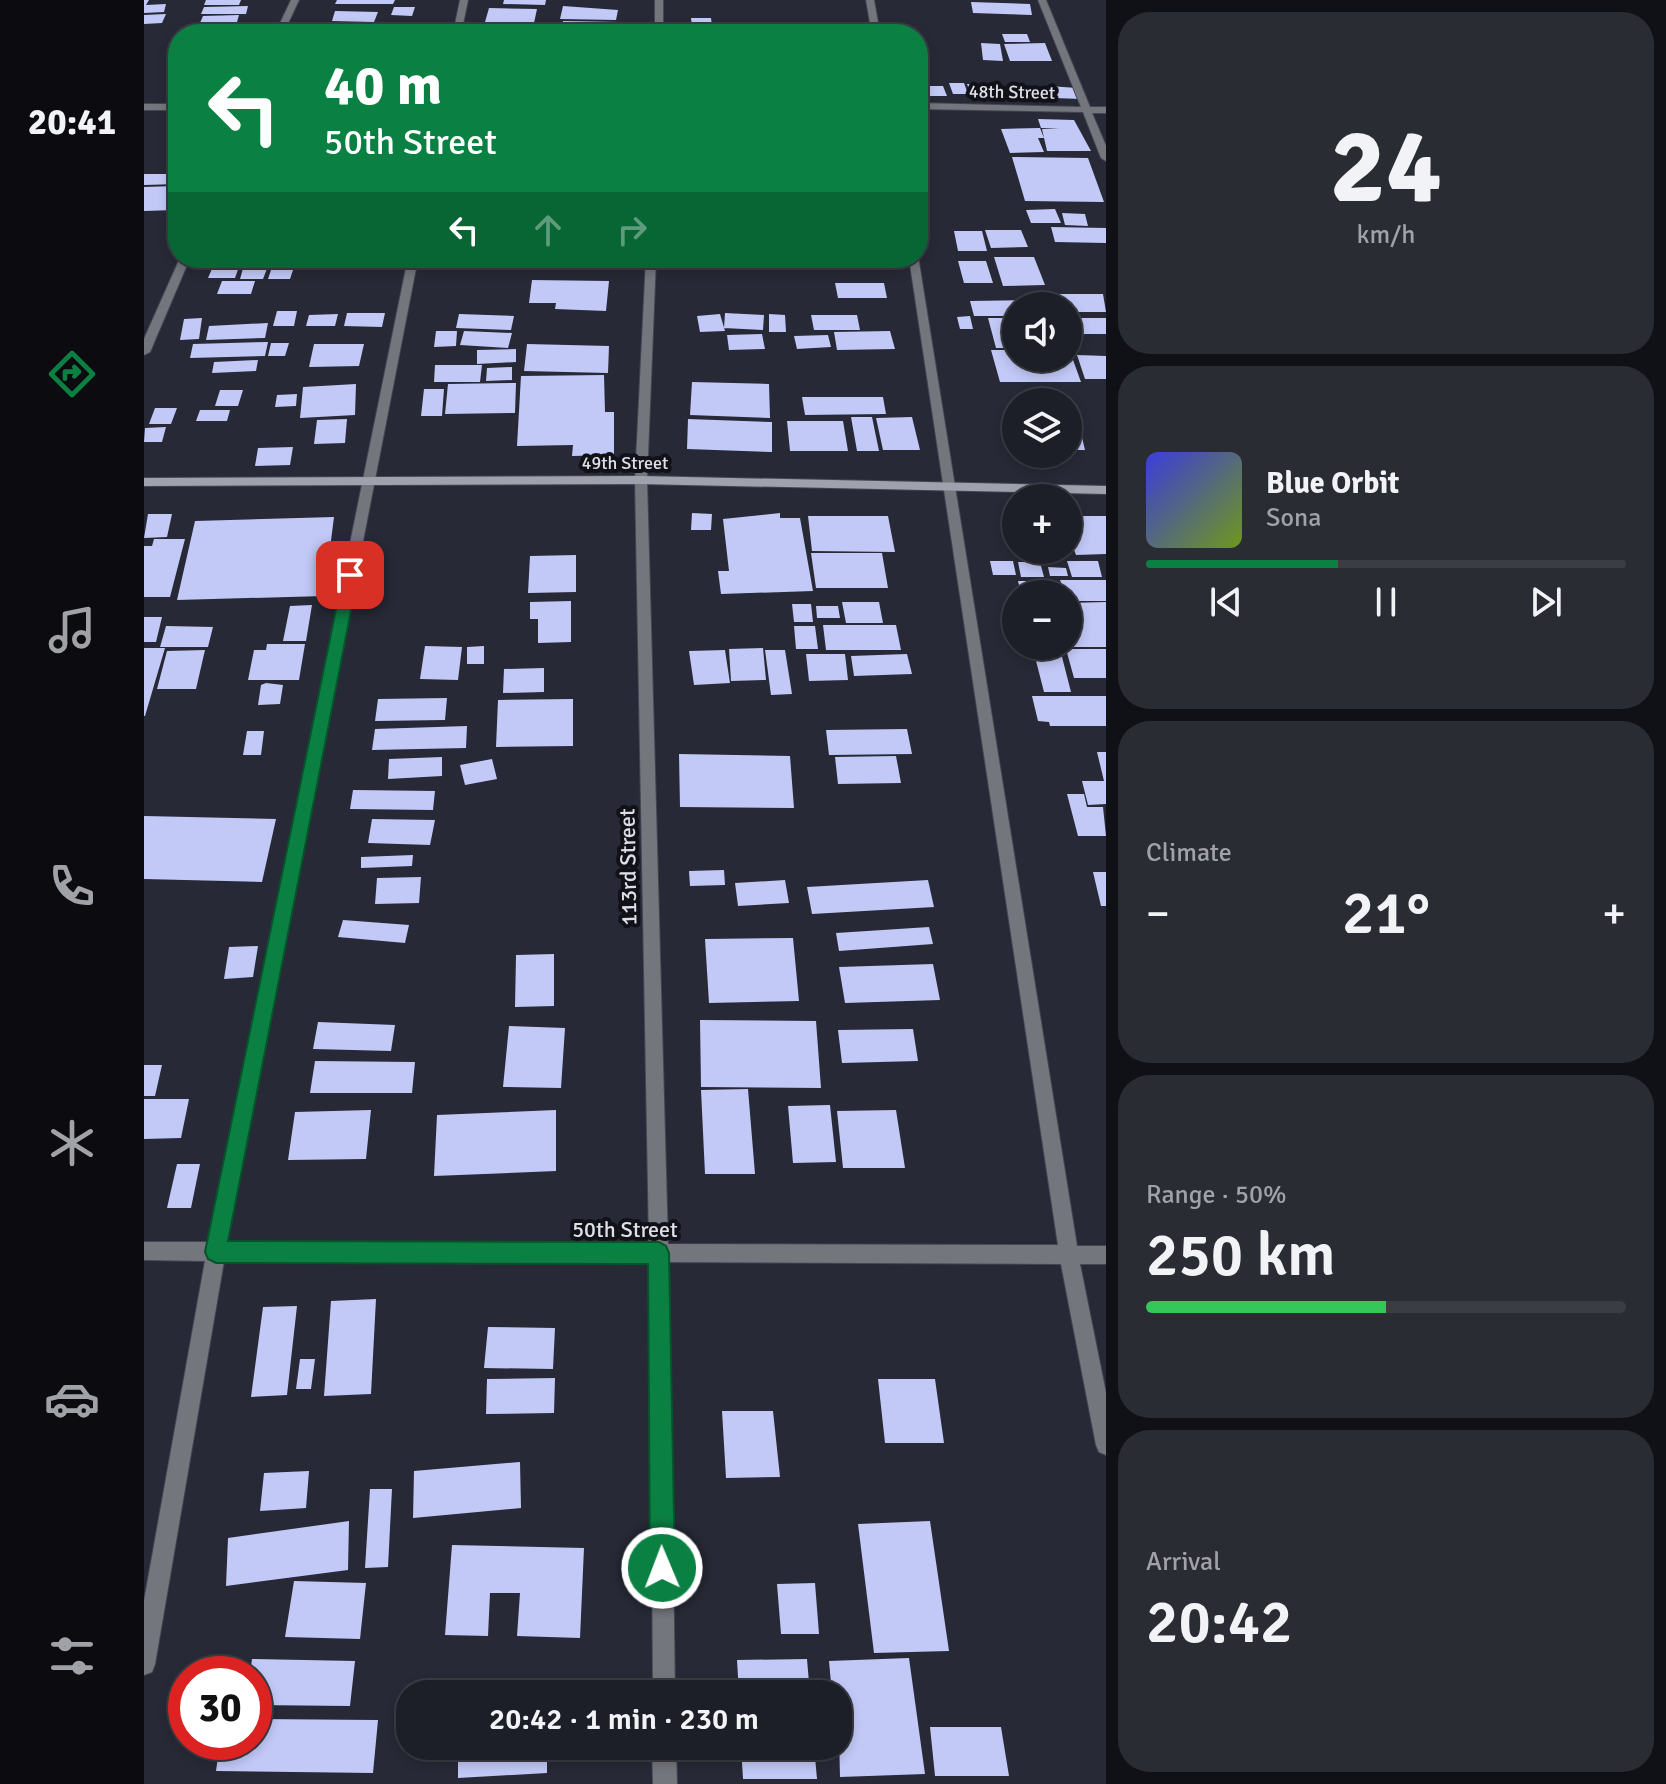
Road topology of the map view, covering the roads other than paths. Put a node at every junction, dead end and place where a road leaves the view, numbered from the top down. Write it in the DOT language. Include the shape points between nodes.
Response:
graph roads {
  1 [pos="295,0"];
  2 [pos="464,0"];
  3 [pos="659,0"];
  4 [pos="870,0"];
  5 [pos="1042,0"];
  6 [pos="284,24"];
  7 [pos="459,24"];
  8 [pos="659,24"];
  9 [pos="874,24"];
  10 [pos="928,106"];
  11 [pos="144,107"];
  12 [pos="168,107"];
  13 [pos="1087,110"];
  14 [pos="1106,110"];
  15 [pos="1106,158"];
  16 [pos="181,268"];
  17 [pos="411,268"];
  18 [pos="651,268"];
  19 [pos="916,268"];
  20 [pos="144,352"];
  21 [pos="641,480"];
  22 [pos="144,482"];
  23 [pos="369,482"];
  24 [pos="951,489"];
  25 [pos="1106,490"];
  26 [pos="144,1251"];
  27 [pos="216,1252"];
  28 [pos="659,1253"];
  29 [pos="1069,1255"];
  30 [pos="1106,1255"];
  31 [pos="1106,1445"];
  32 [pos="144,1664"];
  33 [pos="664,1680"];
  34 [pos="664,1760"];
  35 [pos="665,1784"];
  1 -- 6 [label="street"];
  2 -- 7 [label="street"];
  3 -- 8 [label="street"];
  4 -- 9 [label="street"];
  5 -- 13 [label="street"];
  10 -- 13 [label="street, 48th Street"];
  11 -- 12 [label="street"];
  13 -- 14 [label="street, 48th Street"];
  13 -- 15 [label="street"];
  16 -- 20 [label="street"];
  17 -- 23 [label="street"];
  18 -- 21 [label="street, 113rd Street"];
  19 -- 24 [label="street"];
  21 -- 23 [label="main road, 49th Street"];
  21 -- 24 [label="main road, 49th Street"];
  21 -- 28 [label="street, 113rd Street"];
  22 -- 23 [label="main road, 49th Street"];
  23 -- 27 [label="street"];
  24 -- 25 [label="main road, 49th Street"];
  24 -- 29 [label="street"];
  26 -- 27 [label="street, 50th Street"];
  27 -- 28 [label="street, 50th Street"];
  27 -- 32 [label="street"];
  28 -- 29 [label="street, 50th Street"];
  28 -- 33 [label="street, 113rd Street"];
  29 -- 30 [label="street, 50th Street"];
  29 -- 31 [label="street"];
  34 -- 35 [label="street"];
}
